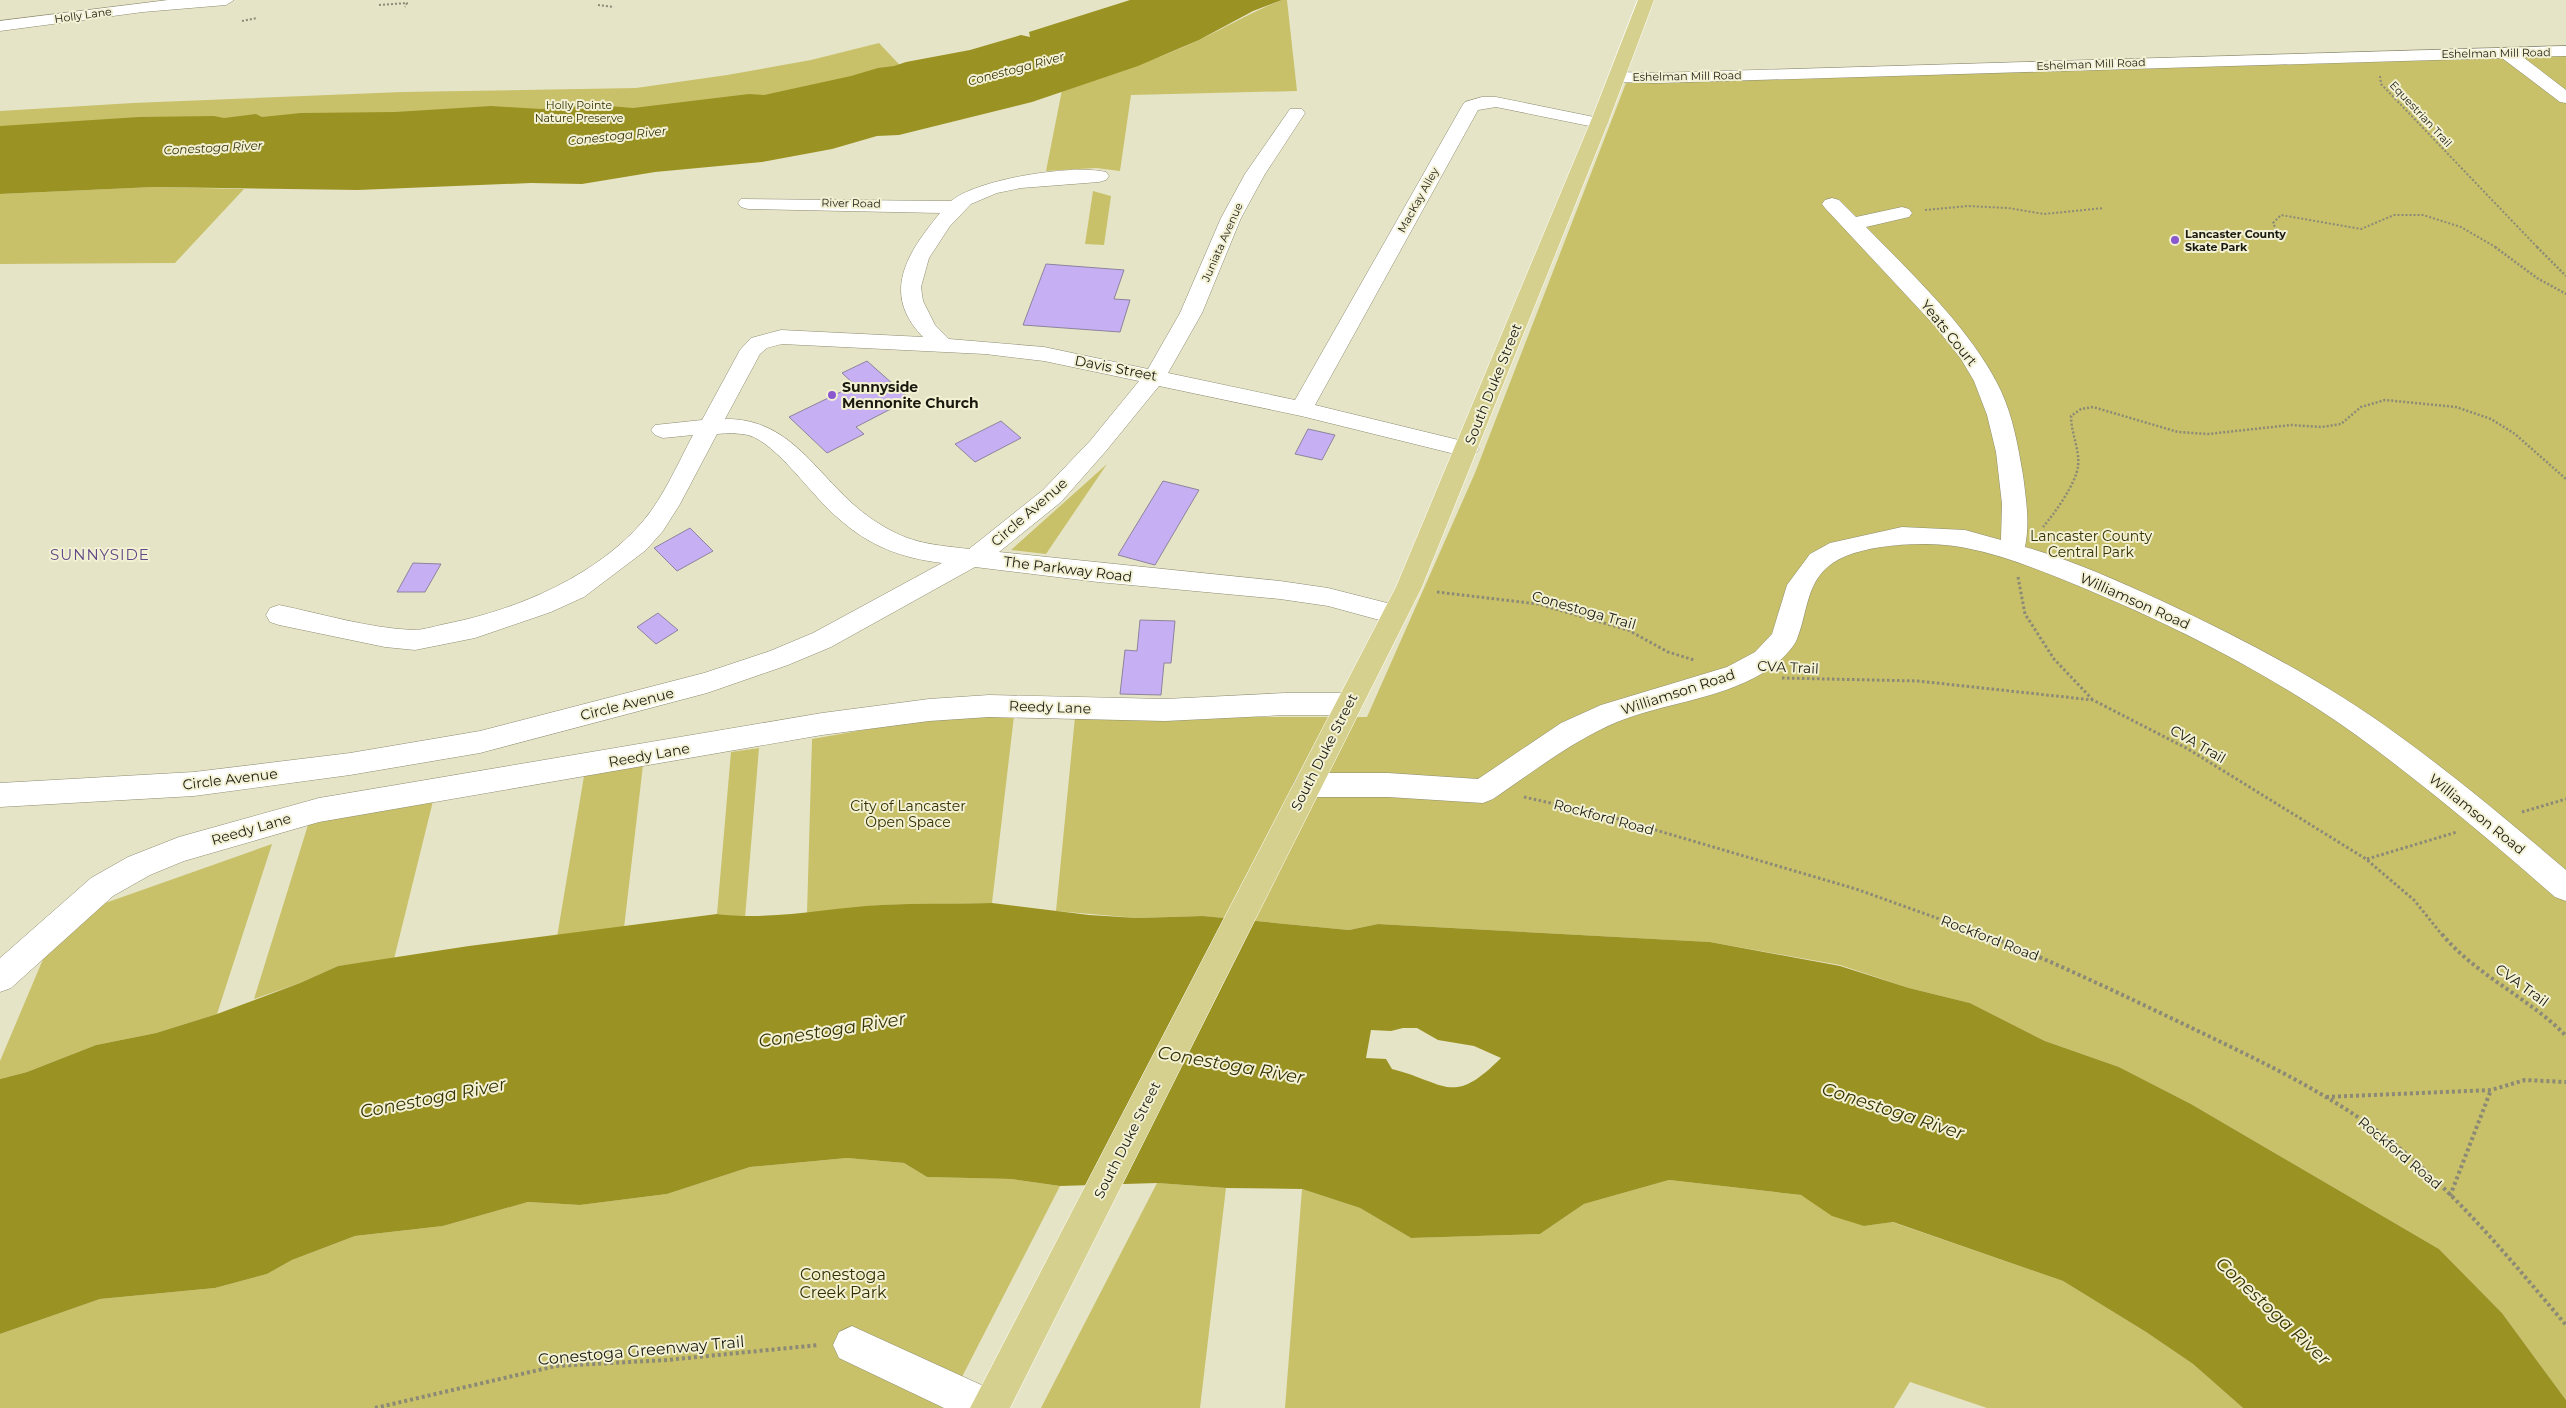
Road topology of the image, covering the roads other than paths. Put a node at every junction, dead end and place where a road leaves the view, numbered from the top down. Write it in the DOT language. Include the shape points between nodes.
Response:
graph roads {
  1 [pos="226,0"];
  2 [pos="1646,0"];
  3 [pos="0,26"];
  4 [pos="2566,51"];
  5 [pos="2506,53"];
  6 [pos="1617,76"];
  7 [pos="2565,97"];
  8 [pos="1296,113"];
  9 [pos="1599,122"];
  10 [pos="1099,176"];
  11 [pos="748,203"];
  12 [pos="1832,204"];
  13 [pos="955,207"];
  14 [pos="1902,213"];
  15 [pos="1852,224"];
  16 [pos="942,344"];
  17 [pos="1155,376"];
  18 [pos="1302,408"];
  19 [pos="710,428"];
  20 [pos="663,430"];
  21 [pos="1467,449"];
  22 [pos="2012,551"];
  23 [pos="969,558"];
  24 [pos="1394,614"];
  25 [pos="279,615"];
  26 [pos="1348,704"];
  27 [pos="1307,785"];
  28 [pos="0,795"];
  29 [pos="2566,888"];
  30 [pos="0,978"];
  31 [pos="852,1344"];
  32 [pos="988,1408"];
  1 -- 3 [label="street, Holly Lane" via="134,8"];
  2 -- 6 [label="main road, South Duke Street"];
  4 -- 5 [label="street, Eshelman Mill Road"];
  5 -- 6 [label="street, Eshelman Mill Road" via="1676,77"];
  5 -- 7 [label="street"];
  6 -- 9 [label="main road, South Duke Street"];
  8 -- 17 [label="street, Juniata Avenue" via="1231,218 1191,313"];
  9 -- 18 [label="street, MacKay Alley" via="1496,102 1471,106"];
  9 -- 21 [label="main road, South Duke Street"];
  10 -- 13 [label="street" via="1013,183 974,195"];
  11 -- 13 [label="street, River Road"];
  12 -- 15 [label="street, Yeats Court"];
  13 -- 16 [label="street" via="932,235 910,279 909,293 914,309 927,332"];
  14 -- 15 [label="street"];
  15 -- 22 [label="street, Yeats Court" via="1944,323 1985,380 1998,414 2010,465 2016,506 2016,537"];
  16 -- 17 [label="street, Davis Street" via="1044,354"];
  16 -- 19 [label="street, Davis Street" via="780,337 759,343 751,350"];
  17 -- 18 [label="street, Davis Street"];
  17 -- 23 [label="street, Circle Avenue" via="1052,496 990,546"];
  18 -- 21 [label="street, Davis Street"];
  19 -- 20 [label="street, The Parkway Road"];
  19 -- 23 [label="street, The Parkway Road" via="730,425 752,428 769,435 840,507 887,542 913,551"];
  19 -- 25 [label="street" via="671,498 637,544 575,590 542,605 476,628 415,640"];
  21 -- 24 [label="main road, South Duke Street" via="1409,587"];
  22 -- 27 [label="street, Williamson Road" via="1964,539 1902,536 1840,549 1819,560 1796,592 1784,638 1764,659 1736,675 1611,713 1571,731 1483,791 1388,785"];
  22 -- 29 [label="street, Williamson Road" via="2123,594 2301,686 2387,742"];
  23 -- 24 [label="street, The Parkway Road" via="1280,590 1328,597"];
  23 -- 28 [label="street, Circle Avenue" via="822,640 779,658 707,683 480,742 350,764 194,784"];
  24 -- 26 [label="main road, South Duke Street"];
  26 -- 27 [label="main road, South Duke Street"];
  26 -- 30 [label="street, Reedy Lane" via="1165,710 997,706 929,710 822,724 319,810 179,850 139,866 102,887"];
  27 -- 32 [label="main road, South Duke Street" via="1060,1274"];
  31 -- 32 [label="street"];
}
